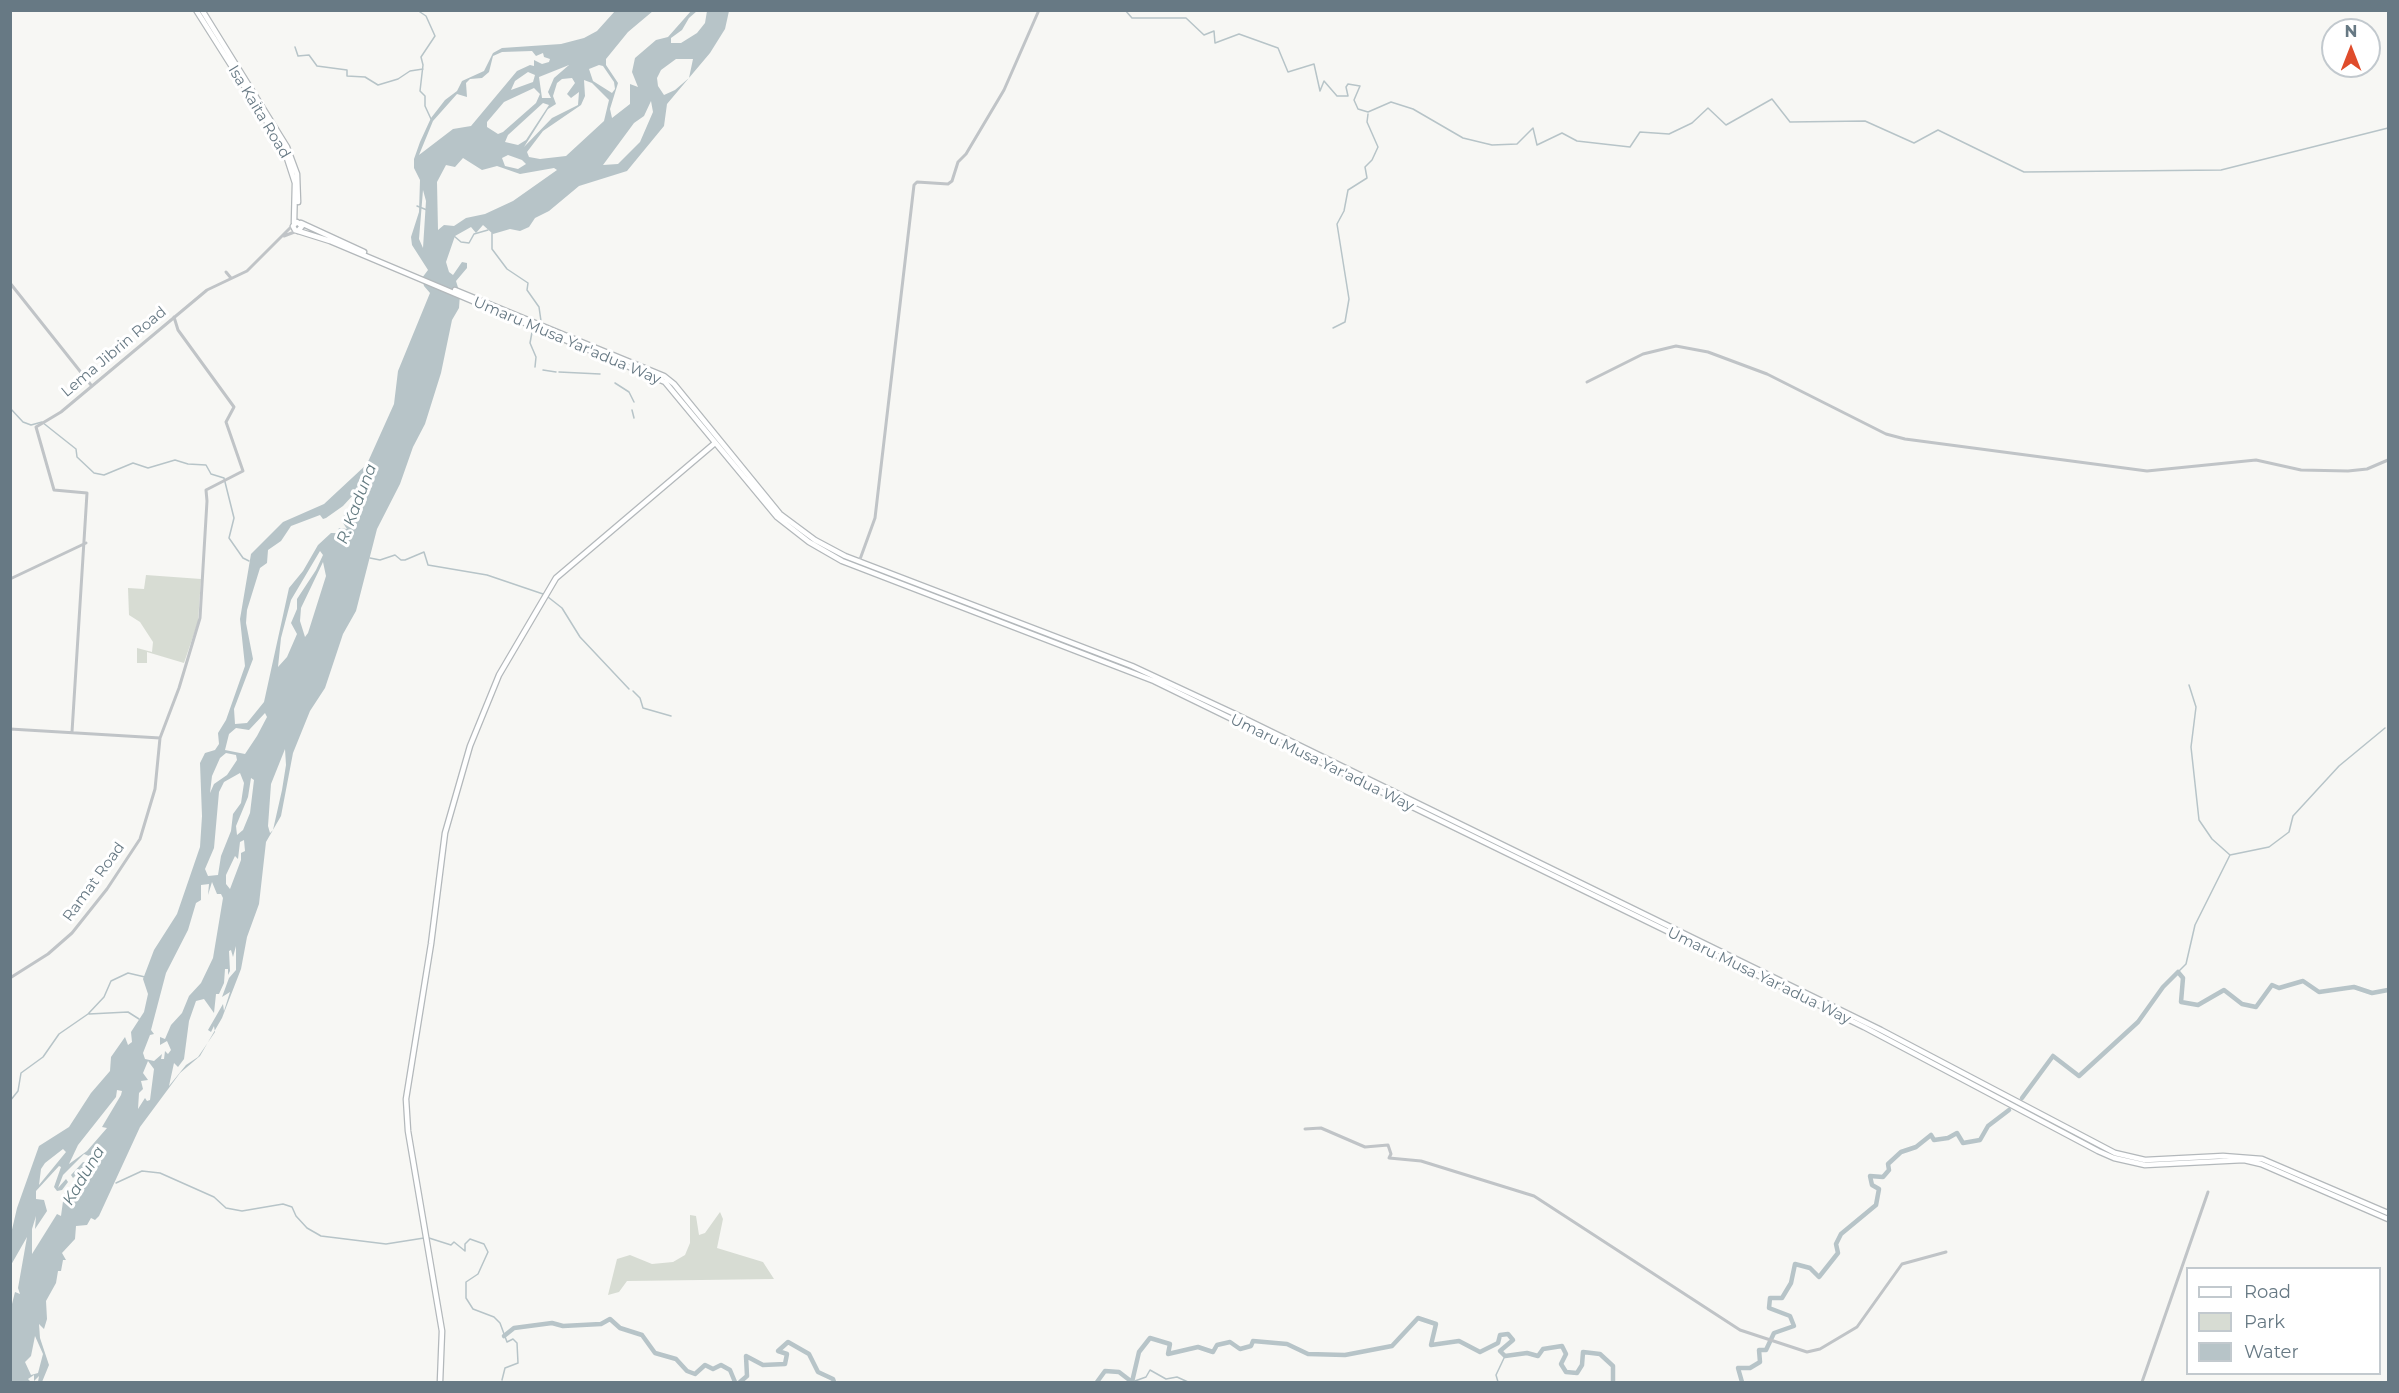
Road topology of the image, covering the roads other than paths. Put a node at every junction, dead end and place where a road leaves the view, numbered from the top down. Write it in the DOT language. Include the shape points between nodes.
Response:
graph roads {
  1 [pos="196,10"];
  2 [pos="202,10"];
  3 [pos="1039,10"];
  4 [pos="277,133"];
  5 [pos="297,223"];
  6 [pos="298,231"];
  7 [pos="283,237"];
  8 [pos="389,265"];
  9 [pos="226,272"];
  10 [pos="233,279"];
  11 [pos="10,283"];
  12 [pos="473,299"];
  13 [pos="174,317"];
  14 [pos="1587,382"];
  15 [pos="92,386"];
  16 [pos="716,444"];
  17 [pos="2388,460"];
  18 [pos="86,543"];
  19 [pos="859,562"];
  20 [pos="870,569"];
  21 [pos="10,579"];
  22 [pos="10,729"];
  23 [pos="72,732"];
  24 [pos="160,738"];
  25 [pos="10,978"];
  26 [pos="1865,1025"];
  27 [pos="1305,1129"];
  28 [pos="2208,1192"];
  29 [pos="2388,1213"];
  30 [pos="2388,1219"];
  31 [pos="1946,1252"];
  32 [pos="440,1383"];
  33 [pos="2142,1383"];
  1 -- 4 [label="main road, Isa Kaita Road"];
  2 -- 4 [label="main road, Isa Kaita Road"];
  3 -- 19 [label="street" via="1004,90 958,162 952,181 914,185 875,518"];
  4 -- 5 [label="main road, Isa Kaita Road" via="295,166"];
  5 -- 6 [label="main road" via="302,228"];
  5 -- 7 [label="street"];
  5 -- 8 [label="main road, Umaru Musa Yar'adua Way"];
  6 -- 7 [label="street"];
  6 -- 8 [label="main road, Umaru Musa Yar'adua Way"];
  7 -- 10 [label="street"];
  8 -- 12 [label="main road, Umaru Musa Yar'adua Way"];
  9 -- 10 [label="street"];
  10 -- 13 [label="street, Lema Jibrin Road" via="214,286"];
  11 -- 15 [label="street"];
  12 -- 16 [label="main road, Umaru Musa Yar'adua Way" via="660,379"];
  12 -- 19 [label="main road, Umaru Musa Yar'adua Way" via="664,376 780,514 814,540"];
  13 -- 15 [label="street, Lema Jibrin Road"];
  13 -- 24 [label="street, Ramat Road" via="178,330 234,407 226,422 243,471 206,490 200,618"];
  14 -- 17 [label="street" via="1643,354 1676,346 1708,352 1767,374 1886,434 1905,439 2147,471 2256,460 2301,470 2348,471 2367,469"];
  15 -- 18 [label="street, Lema Jibrin Road" via="36,427 53,488 87,493"];
  16 -- 20 [label="main road, Umaru Musa Yar'adua Way" via="760,500 790,528 824,552"];
  16 -- 32 [label="main road" via="556,578 499,675 474,731 445,833 406,1099 408,1131 443,1325"];
  18 -- 21 [label="street"];
  18 -- 23 [label="street"];
  19 -- 20 [label="main road, Umaru Musa Yar'adua Way"];
  20 -- 26 [label="main road, Umaru Musa Yar'adua Way" via="1138,672"];
  22 -- 23 [label="street"];
  23 -- 24 [label="street"];
  24 -- 25 [label="street, Ramat Road" via="154,795 133,851 72,933"];
  26 -- 29 [label="main road, Umaru Musa Yar'adua Way" via="2115,1153 2145,1160 2223,1156 2262,1159"];
  26 -- 30 [label="main road, Umaru Musa Yar'adua Way" via="2114,1158 2145,1165 2244,1161 2261,1164"];
  27 -- 31 [label="street" via="1321,1128 1365,1147 1388,1145 1389,1158 1421,1161 1534,1196 1740,1330 1807,1352 1820,1349 1857,1327 1902,1264"];
  28 -- 33 [label="street"];
}
